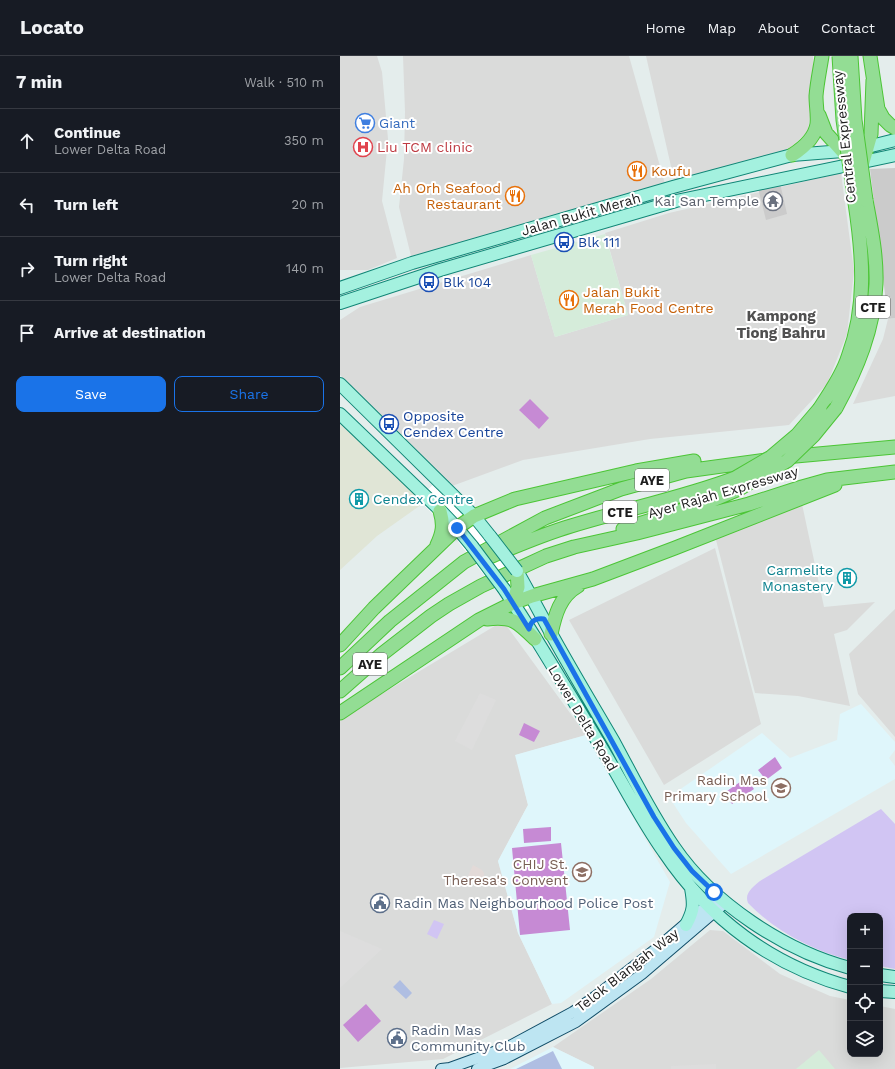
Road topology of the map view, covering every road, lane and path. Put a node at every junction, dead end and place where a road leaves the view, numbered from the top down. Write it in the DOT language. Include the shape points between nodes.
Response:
graph roads {
  1 [pos="822,56"];
  2 [pos="839,56"];
  3 [pos="851,56"];
  4 [pos="870,56"];
  5 [pos="873,80"];
  6 [pos="817,110"];
  7 [pos="895,128"];
  8 [pos="895,140"];
  9 [pos="868,147"];
  10 [pos="843,151"];
  11 [pos="792,155"];
  12 [pos="895,155"];
  13 [pos="858,163"];
  14 [pos="860,201"];
  15 [pos="340,278"];
  16 [pos="367,279"];
  17 [pos="340,288"];
  18 [pos="340,303"];
  19 [pos="340,384"];
  20 [pos="340,414"];
  21 [pos="895,447"];
  22 [pos="808,454"];
  23 [pos="895,472"];
  24 [pos="856,477"];
  25 [pos="737,484"];
  26 [pos="439,509"];
  27 [pos="474,516"];
  28 [pos="457,528"];
  29 [pos="574,547"];
  30 [pos="436,549"];
  31 [pos="446,575"];
  32 [pos="518,576"];
  33 [pos="584,582"];
  34 [pos="532,596"];
  35 [pos="514,603"];
  36 [pos="544,619"];
  37 [pos="479,620"];
  38 [pos="532,634"];
  39 [pos="551,634"];
  40 [pos="340,645"];
  41 [pos="340,668"];
  42 [pos="340,691"];
  43 [pos="340,713"];
  44 [pos="691,888"];
  45 [pos="722,899"];
  46 [pos="710,909"];
  47 [pos="686,924"];
  48 [pos="831,962"];
  49 [pos="847,967"];
  50 [pos="883,975"];
  51 [pos="895,977"];
  52 [pos="826,980"];
  53 [pos="847,986"];
  54 [pos="883,991"];
  55 [pos="895,992"];
  56 [pos="441,1069"];
  57 [pos="477,1069"];
  1 -- 6 [label="highway" via="816,97"];
  2 -- 14 [label="highway, Central Expressway / CTE, bridge" via="843,120"];
  3 -- 14 [label="highway, Central Expressway / CTE, bridge"];
  4 -- 5 [label="highway"];
  5 -- 7 [label="highway" via="878,110"];
  5 -- 9 [label="highway" via="873,123"];
  6 -- 10 [label="highway" via="826,133"];
  6 -- 11 [label="highway" via="815,132 804,147"];
  8 -- 9 [label="main road, Jalan Bukit Merah"];
  9 -- 10 [label="main road, Jalan Bukit Merah"];
  9 -- 13 [label="highway"];
  10 -- 11 [label="main road, Jalan Bukit Merah"];
  10 -- 13 [label="highway"];
  11 -- 16 [label="main road, Jalan Bukit Merah" via="673,187"];
  12 -- 13 [label="main road, Jalan Bukit Merah"];
  13 -- 18 [label="main road, Jalan Bukit Merah" via="676,201 440,270"];
  14 -- 25 [label="highway, Central Expressway / CTE, bridge" via="862,285 857,327 848,358 820,408 798,435"];
  14 -- 25 [label="highway, Central Expressway / CTE, bridge" via="872,230 876,284 870,326 860,358 836,408 814,435 787,460"];
  15 -- 16 [label="main road"];
  16 -- 17 [label="main road, Jalan Bukit Merah"];
  19 -- 27 [label="main road, Lower Delta Road"];
  20 -- 26 [label="main road, Lower Delta Road"];
  21 -- 22 [label="highway, Ayer Rajah Expressway / AYE"];
  22 -- 27 [label="highway, AYE" via="752,455 698,460 636,471 516,499"];
  22 -- 31 [label="highway, Ayer Rajah Expressway / AYE" via="686,471 621,489 545,518 474,556"];
  23 -- 24 [label="highway, Ayer Rajah Expressway / AYE"];
  24 -- 29 [label="highway, Ayer Rajah Expressway / AYE" via="821,482 749,504"];
  24 -- 33 [label="highway"];
  25 -- 29 [label="highway, Central Expressway / CTE" via="708,502"];
  25 -- 31 [label="highway, Ayer Rajah Expressway / CTE" via="704,490 571,526"];
  26 -- 28 [label="main road, Lower Delta Road"];
  26 -- 30 [label="highway" via="443,524"];
  27 -- 28 [label="highway"];
  27 -- 32 [label="main road, Lower Delta Road, bridge"];
  28 -- 30 [label="highway"];
  28 -- 35 [label="main road, Lower Delta Road, bridge"];
  29 -- 42 [label="highway, Ayer Rajah Expressway / AYE" via="525,565 449,604 382,654"];
  30 -- 40 [label="highway" via="374,608"];
  31 -- 41 [label="highway, Ayer Rajah Expressway / AYE" via="390,621"];
  32 -- 34 [label="main road, Lower Delta Road"];
  32 -- 35 [label="highway"];
  33 -- 34 [label="highway"];
  33 -- 39 [label="highway" via="571,590 562,602 554,618"];
  34 -- 35 [label="highway"];
  34 -- 36 [label="main road, Lower Delta Road"];
  35 -- 37 [label="highway"];
  35 -- 38 [label="main road, Lower Delta Road"];
  36 -- 38 [label="main road" via="537,618 530,624"];
  36 -- 39 [label="main road, Lower Delta Road"];
  37 -- 38 [label="highway" via="507,618"];
  37 -- 43 [label="highway"];
  38 -- 44 [label="main road, Lower Delta Road" via="574,700 663,852"];
  39 -- 45 [label="main road, Lower Delta Road" via="674,848 692,871"];
  44 -- 46 [label="main road, Lower Delta Road"];
  44 -- 47 [label="main road" via="694,907"];
  45 -- 46 [label="main road, Telok Blangah Way"];
  45 -- 48 [label="main road, Lower Delta Road" via="782,940"];
  46 -- 47 [label="main road, Telok Blangah Way"];
  46 -- 52 [label="main road, Lower Delta Road" via="758,947"];
  46 -- 57 [label="main road, Telok Blangah Way" via="642,974 576,1022 504,1059"];
  47 -- 56 [label="main road, Telok Blangah Way" via="573,1012 508,1047"];
  48 -- 49 [label="main road, Lower Delta Road"];
  48 -- 52 [label="main road" via="824,971"];
  50 -- 51 [label="main road"];
  52 -- 53 [label="main road, Lower Delta Road"];
  54 -- 55 [label="main road"];
}
